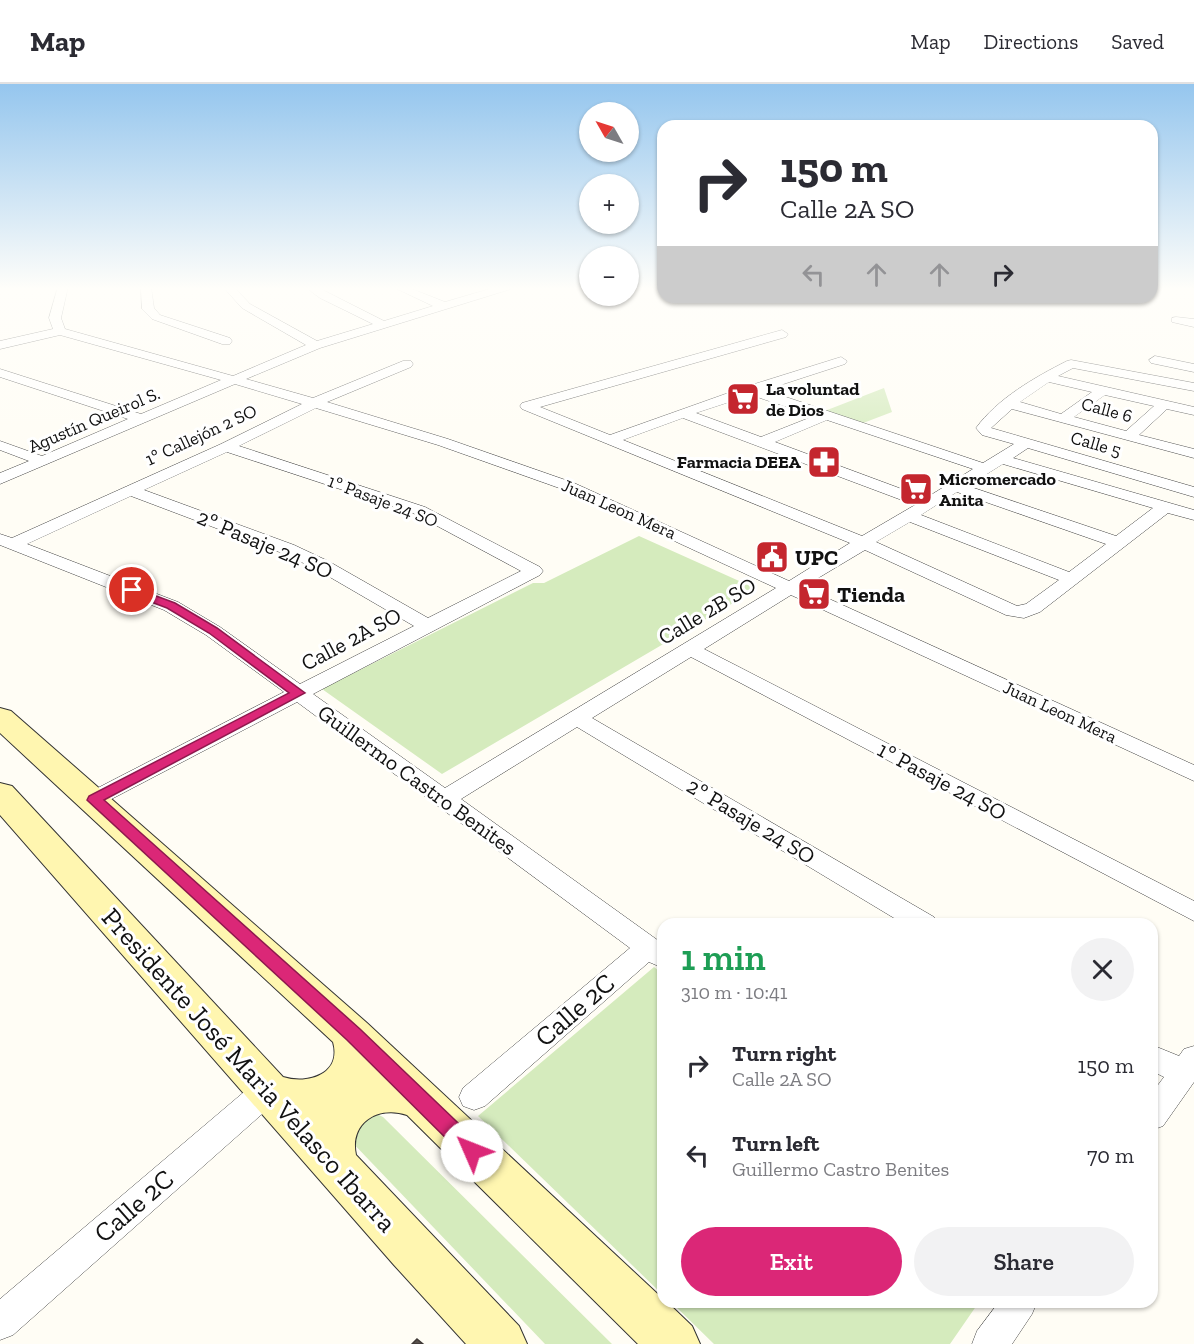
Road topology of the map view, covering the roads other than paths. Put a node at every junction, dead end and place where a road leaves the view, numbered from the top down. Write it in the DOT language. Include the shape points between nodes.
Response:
graph roads {
  1 [pos="111,346"];
  2 [pos="314,346"];
  3 [pos="740,346"];
  4 [pos="1155,360"];
  5 [pos="841,361"];
  6 [pos="407,364"];
  7 [pos="1194,368"];
  8 [pos="0,373"];
  9 [pos="1049,378"];
  10 [pos="232,381"];
  11 [pos="1194,387"];
  12 [pos="750,390"];
  13 [pos="1103,390"];
  14 [pos="314,404"];
  15 [pos="1010,404"];
  16 [pos="1164,404"];
  17 [pos="1194,411"];
  18 [pos="682,413"];
  19 [pos="826,416"];
  20 [pos="141,419"];
  21 [pos="1063,419"];
  22 [pos="1129,436"];
  23 [pos="609,440"];
  24 [pos="762,442"];
  25 [pos="1025,444"];
  26 [pos="0,445"];
  27 [pos="226,447"];
  28 [pos="1194,454"];
  29 [pos="43,461"];
  30 [pos="994,464"];
  31 [pos="0,479"];
  32 [pos="957,487"];
  33 [pos="128,490"];
  34 [pos="1194,492"];
  35 [pos="928,504"];
  36 [pos="1165,507"];
  37 [pos="1194,515"];
  38 [pos="910,516"];
  39 [pos="7,542"];
  40 [pos="1117,542"];
  41 [pos="864,543"];
  42 [pos="534,571"];
  43 [pos="1070,578"];
  44 [pos="792,587"];
  45 [pos="428,626"];
  46 [pos="690,649"];
  47 [pos="298,693"];
  48 [pos="0,717"];
  49 [pos="577,718"];
  50 [pos="1194,774"];
  51 [pos="0,794"];
  52 [pos="94,800"];
  53 [pos="443,800"];
  54 [pos="1194,912"];
  55 [pos="915,918"];
  56 [pos="656,953"];
  57 [pos="353,1035"];
  58 [pos="1158,1059"];
  59 [pos="1189,1066"];
  60 [pos="268,1090"];
  61 [pos="474,1097"];
  62 [pos="419,1100"];
  63 [pos="1158,1109"];
  64 [pos="335,1165"];
  65 [pos="1016,1308"];
  66 [pos="0,1322"];
  67 [pos="501,1344"];
  68 [pos="674,1344"];
  69 [pos="990,1344"];
  1 -- 10 [label="street, Juan Leon Mera"];
  2 -- 10 [label="street, Agustín Queirol S."];
  3 -- 23 [label="street" via="527,406"];
  4 -- 7 [label="street"];
  5 -- 12 [label="street"];
  6 -- 14 [label="street, 1º Callejón 2 SO"];
  8 -- 20 [label="street"];
  9 -- 11 [label="street" via="1065,366 1082,365"];
  9 -- 13 [label="street"];
  9 -- 15 [label="street"];
  10 -- 14 [label="street, Juan Leon Mera"];
  10 -- 20 [label="street, Agustín Queirol S."];
  12 -- 18 [label="street"];
  12 -- 19 [label="street"];
  13 -- 16 [label="street"];
  13 -- 21 [label="street"];
  14 -- 27 [label="street, 1º Callejón 2 SO"];
  14 -- 44 [label="street, Juan Leon Mera" via="507,462"];
  15 -- 21 [label="street, Calle 6"];
  15 -- 25 [label="street, Calle 5" via="983,428"];
  16 -- 17 [label="street"];
  16 -- 22 [label="street"];
  18 -- 23 [label="street"];
  18 -- 24 [label="street"];
  19 -- 24 [label="street"];
  19 -- 30 [label="street"];
  20 -- 29 [label="street, Agustín Queirol S."];
  21 -- 22 [label="street, Calle 6"];
  22 -- 28 [label="street, Calle 6"];
  23 -- 41 [label="street"];
  24 -- 35 [label="street"];
  25 -- 30 [label="street, Calle 2B SO"];
  25 -- 34 [label="street, Calle 5"];
  26 -- 29 [label="street"];
  27 -- 33 [label="street, 1º Callejón 2 SO"];
  27 -- 42 [label="street, 1º Pasaje 24 SO" via="419,510"];
  29 -- 31 [label="street, Agustín Queirol S."];
  30 -- 32 [label="street, Calle 2B SO"];
  30 -- 36 [label="street"];
  32 -- 35 [label="street, Calle 2B SO"];
  32 -- 40 [label="street"];
  33 -- 39 [label="street, 1º Callejón 2 SO"];
  33 -- 45 [label="street, 2º Pasaje 24 SO" via="288,549"];
  35 -- 38 [label="street, Calle 2B SO"];
  36 -- 37 [label="street"];
  36 -- 40 [label="street"];
  38 -- 41 [label="street, Calle 2B SO"];
  38 -- 43 [label="street"];
  39 -- 47 [label="street, Guillermo Castro Benites" via="171,606 213,631"];
  40 -- 43 [label="street"];
  41 -- 43 [label="street" via="1013,611 1033,608"];
  41 -- 44 [label="street, Calle 2B SO"];
  42 -- 45 [label="street, Calle 2A SO"];
  44 -- 46 [label="street, Calle 2B SO"];
  44 -- 50 [label="street, Juan Leon Mera"];
  45 -- 47 [label="street, Calle 2A SO"];
  46 -- 49 [label="street, Calle 2B SO"];
  46 -- 54 [label="street, 1º Pasaje 24 SO"];
  47 -- 52 [label="street, Calle 2A SO"];
  47 -- 53 [label="street, Guillermo Castro Benites"];
  48 -- 52 [label="main road"];
  49 -- 53 [label="street, Calle 2B SO"];
  49 -- 55 [label="street, 2º Pasaje 24 SO"];
  51 -- 60 [label="main road, Presidente José Maria Velasco Ibarra"];
  52 -- 57 [label="main road"];
  53 -- 56 [label="street, Guillermo Castro Benites"];
  56 -- 61 [label="street, Calle 2C"];
  57 -- 60 [label="main road" via="356,1057 352,1069 333,1089 305,1100 291,1100"];
  57 -- 62 [label="main road"];
  58 -- 59 [label="street"];
  59 -- 63 [label="street"];
  60 -- 64 [label="main road, Presidente José Maria Velasco Ibarra"];
  60 -- 66 [label="street, Calle 2C"];
  62 -- 64 [label="main road" via="394,1092 354,1105 335,1126 331,1153"];
  62 -- 68 [label="main road"];
  64 -- 67 [label="main road, Presidente José Maria Velasco Ibarra"];
  65 -- 69 [label="street"];
}
